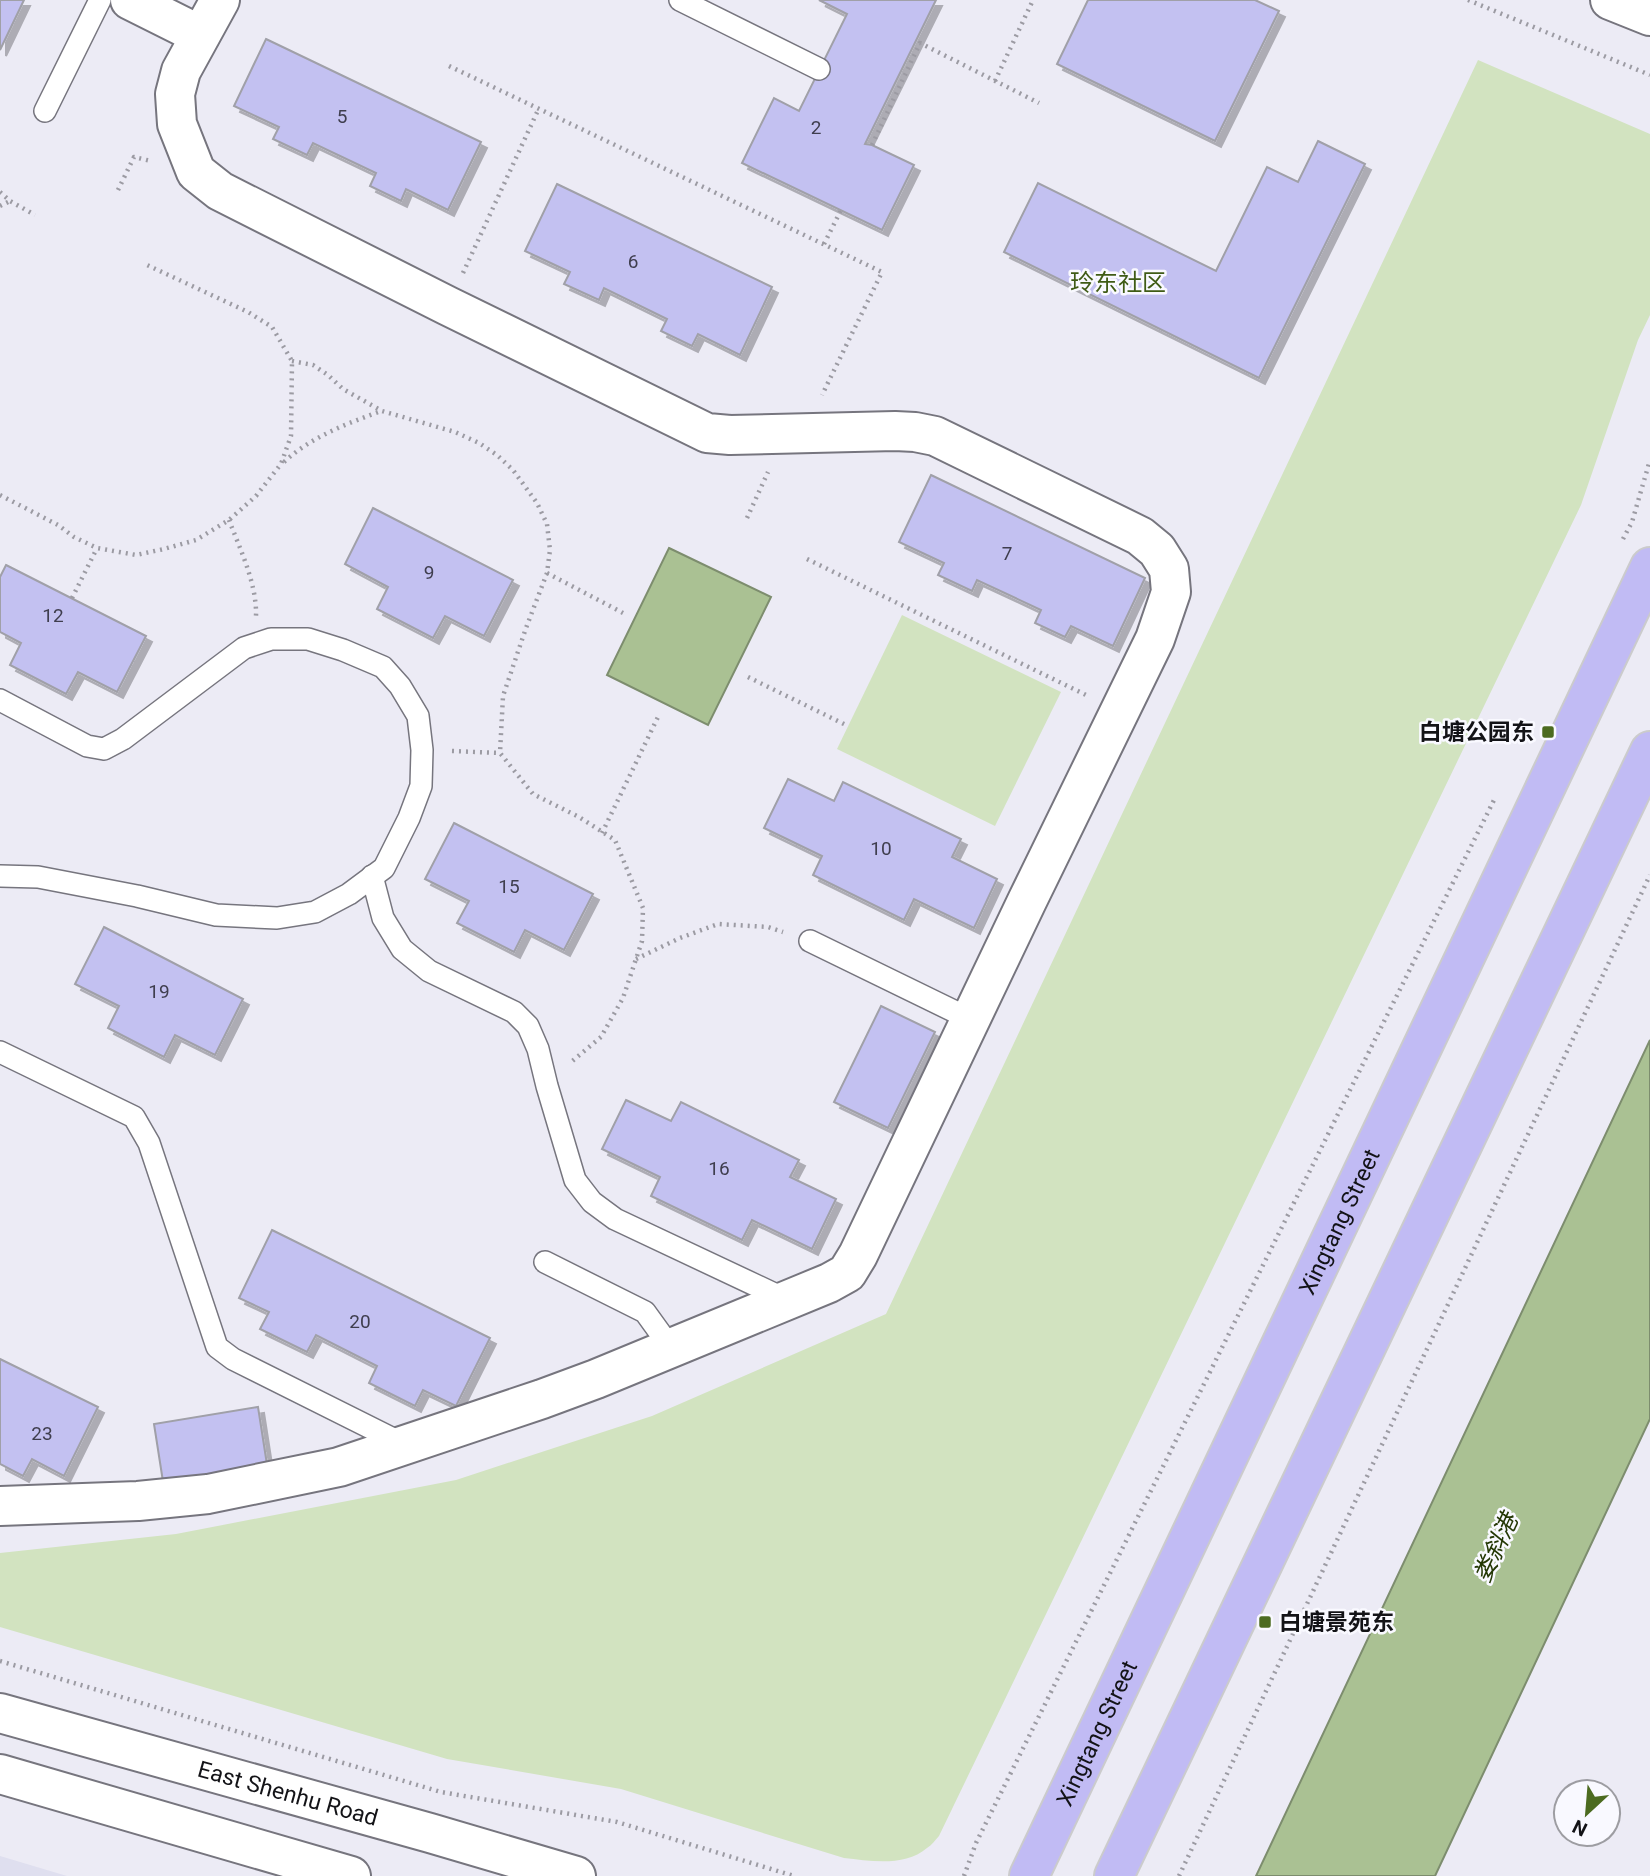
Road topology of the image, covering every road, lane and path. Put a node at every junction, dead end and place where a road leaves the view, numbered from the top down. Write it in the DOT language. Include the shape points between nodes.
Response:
graph roads {
  1 [pos="100,0"];
  2 [pos="130,0"];
  3 [pos="220,0"];
  4 [pos="680,0"];
  5 [pos="1033,0"];
  6 [pos="1468,0"];
  7 [pos="1610,0"];
  8 [pos="1650,16"];
  9 [pos="200,35"];
  10 [pos="449,66"];
  11 [pos="820,69"];
  12 [pos="1650,75"];
  13 [pos="995,81"];
  14 [pos="1039,103"];
  15 [pos="539,108"];
  16 [pos="46,111"];
  17 [pos="872,145"];
  18 [pos="0,192"];
  19 [pos="10,201"];
  20 [pos="0,206"];
  21 [pos="841,210"];
  22 [pos="35,215"];
  23 [pos="824,244"];
  24 [pos="147,265"];
  25 [pos="447,306"];
  26 [pos="292,361"];
  27 [pos="382,411"];
  28 [pos="795,434"];
  29 [pos="1650,460"];
  30 [pos="281,464"];
  31 [pos="0,495"];
  32 [pos="747,518"];
  33 [pos="229,520"];
  34 [pos="97,548"];
  35 [pos="1635,557"];
  36 [pos="807,559"];
  37 [pos="547,573"];
  38 [pos="72,598"];
  39 [pos="623,612"];
  40 [pos="255,645"];
  41 [pos="748,677"];
  42 [pos="1064,685"];
  43 [pos="1061,692"];
  44 [pos="0,700"];
  45 [pos="1119,711"];
  46 [pos="658,717"];
  47 [pos="848,726"];
  48 [pos="422,750"];
  49 [pos="1650,751"];
  50 [pos="500,753"];
  51 [pos="1496,796"];
  52 [pos="602,833"];
  53 [pos="1650,875"];
  54 [pos="0,876"];
  55 [pos="372,876"];
  56 [pos="810,941"];
  57 [pos="636,959"];
  58 [pos="970,1019"];
  59 [pos="0,1052"];
  60 [pos="544,1070"];
  61 [pos="545,1262"];
  62 [pos="787,1300"];
  63 [pos="671,1348"];
  64 [pos="405,1445"];
  65 [pos="0,1506"];
  66 [pos="0,1661"];
  67 [pos="0,1713"];
  68 [pos="0,1774"];
  69 [pos="351,1876"];
  70 [pos="576,1876"];
  71 [pos="794,1876"];
  72 [pos="964,1876"];
  73 [pos="1029,1876"];
  74 [pos="1114,1876"];
  75 [pos="1178,1876"];
  1 -- 16 [label="lane"];
  2 -- 9 [label="street"];
  3 -- 9 [label="street"];
  4 -- 11 [label="lane"];
  5 -- 13 [label="path"];
  6 -- 12 [label="path"];
  7 -- 8 [label="street"];
  9 -- 25 [label="street" via="175,94 177,124 196,172 220,191"];
  10 -- 15 [label="path"];
  13 -- 14 [label="path"];
  13 -- 17 [label="path" via="920,43"];
  15 -- 23 [label="path"];
  15 -- 25 [label="path"];
  18 -- 19 [label="path"];
  19 -- 20 [label="path"];
  19 -- 22 [label="path"];
  21 -- 23 [label="path"];
  23 -- 28 [label="path" via="882,272"];
  24 -- 26 [label="path" via="272,327"];
  25 -- 28 [label="street" via="707,433"];
  26 -- 27 [label="path" via="313,365"];
  26 -- 30 [label="path" via="291,436"];
  27 -- 30 [label="path" via="319,437"];
  27 -- 37 [label="path" via="480,443 513,470 547,524"];
  28 -- 32 [label="path"];
  28 -- 45 [label="street" via="895,431 935,436 1140,536 1157,550 1169,569 1171,592 1155,639"];
  29 -- 35 [label="path" via="1632,522"];
  30 -- 33 [label="path"];
  31 -- 34 [label="path"];
  33 -- 34 [label="path" via="196,540 145,554"];
  33 -- 40 [label="path" via="256,607"];
  34 -- 38 [label="path"];
  35 -- 73 [label="main road, Xingtang Street"];
  36 -- 42 [label="path"];
  37 -- 39 [label="path"];
  37 -- 50 [label="path" via="503,696"];
  40 -- 44 [label="lane" via="244,648 104,749 87,746"];
  40 -- 48 [label="lane" via="271,639 308,639 383,667 418,716"];
  41 -- 47 [label="path"];
  42 -- 43 [label="path"];
  42 -- 45 [label="path"];
  45 -- 58 [label="street"];
  46 -- 52 [label="path"];
  48 -- 50 [label="path"];
  48 -- 55 [label="lane" via="421,786 409,818 384,868"];
  49 -- 74 [label="main road"];
  50 -- 52 [label="path" via="533,794"];
  51 -- 72 [label="path" via="982,1831"];
  52 -- 57 [label="path" via="615,840 643,908"];
  53 -- 75 [label="path"];
  54 -- 55 [label="lane" via="38,877 216,915 276,918 315,912"];
  55 -- 60 [label="lane" via="383,918 402,949 429,971 514,1012 527,1026"];
  56 -- 57 [label="path" via="768,927 718,924"];
  56 -- 58 [label="lane"];
  57 -- 60 [label="path" via="623,998 601,1037 565,1067"];
  58 -- 62 [label="street" via="847,1273"];
  59 -- 64 [label="lane" via="134,1117 149,1143 217,1347"];
  60 -- 62 [label="lane" via="575,1180 592,1202 615,1219"];
  61 -- 63 [label="lane" via="645,1312"];
  62 -- 63 [label="street"];
  63 -- 64 [label="street" via="542,1399"];
  64 -- 65 [label="street" via="339,1467 208,1494 138,1502"];
  66 -- 71 [label="path" via="441,1792 617,1822"];
  67 -- 70 [label="street, East Shenhu Road"];
  68 -- 69 [label="street"];
}
